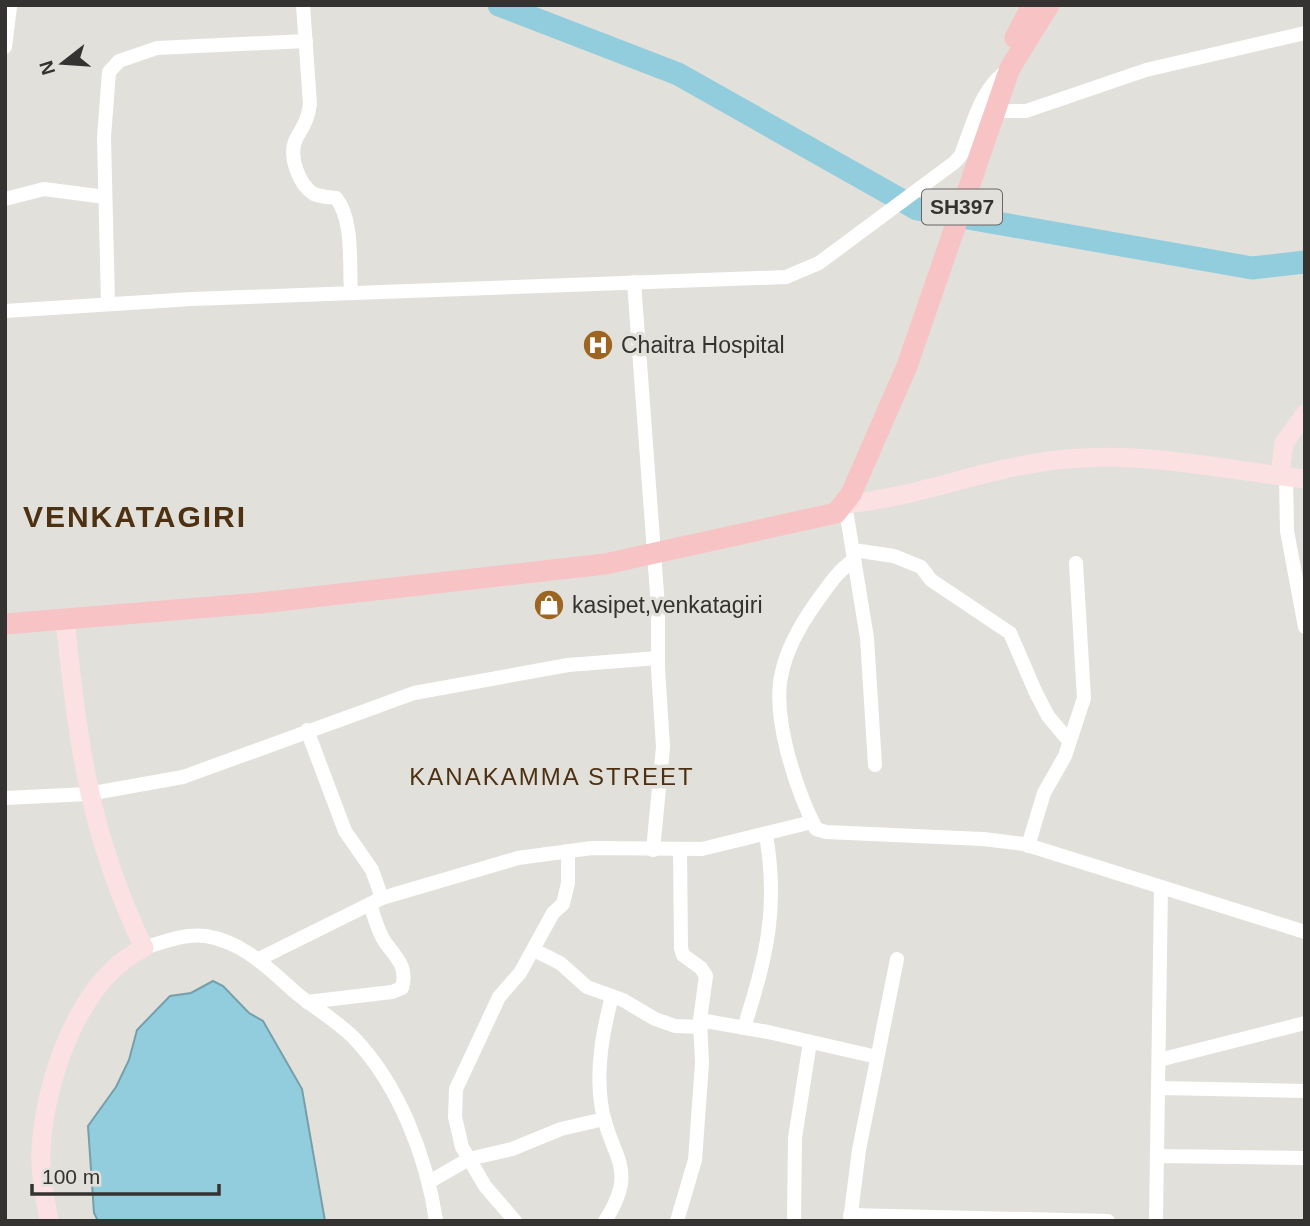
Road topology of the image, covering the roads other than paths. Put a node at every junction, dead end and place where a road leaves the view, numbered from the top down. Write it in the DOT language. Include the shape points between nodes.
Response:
graph roads {
  1 [pos="303,5"];
  2 [pos="1032,5"];
  3 [pos="1049,5"];
  4 [pos="10,7"];
  5 [pos="1305,33"];
  6 [pos="306,41"];
  7 [pos="5,47"];
  8 [pos="1012,65"];
  9 [pos="991,120"];
  10 [pos="5,188"];
  11 [pos="105,197"];
  12 [pos="6,199"];
  13 [pos="634,282"];
  14 [pos="351,293"];
  15 [pos="108,303"];
  16 [pos="5,311"];
  17 [pos="1305,414"];
  18 [pos="1290,477"];
  19 [pos="845,505"];
  20 [pos="654,552"];
  21 [pos="853,555"];
  22 [pos="1076,563"];
  23 [pos="65,620"];
  24 [pos="5,624"];
  25 [pos="1305,627"];
  26 [pos="658,658"];
  27 [pos="307,730"];
  28 [pos="1069,741"];
  29 [pos="875,765"];
  30 [pos="88,794"];
  31 [pos="5,798"];
  32 [pos="812,822"];
  33 [pos="771,834"];
  34 [pos="1028,846"];
  35 [pos="680,849"];
  36 [pos="653,850"];
  37 [pos="568,851"];
  38 [pos="1161,888"];
  39 [pos="376,901"];
  40 [pos="1305,932"];
  41 [pos="144,948"];
  42 [pos="534,950"];
  43 [pos="259,958"];
  44 [pos="897,959"];
  45 [pos="612,996"];
  46 [pos="307,1002"];
  47 [pos="1305,1023"];
  48 [pos="701,1024"];
  49 [pos="744,1028"];
  50 [pos="810,1042"];
  51 [pos="877,1057"];
  52 [pos="1159,1060"];
  53 [pos="1158,1088"];
  54 [pos="1305,1091"];
  55 [pos="604,1119"];
  56 [pos="1157,1156"];
  57 [pos="469,1158"];
  58 [pos="1305,1158"];
  59 [pos="429,1182"];
  60 [pos="850,1218"];
  61 [pos="912,1219"];
  62 [pos="49,1221"];
  63 [pos="436,1221"];
  64 [pos="515,1221"];
  65 [pos="605,1221"];
  66 [pos="677,1221"];
  67 [pos="794,1221"];
  68 [pos="1108,1221"];
  69 [pos="1156,1221"];
  1 -- 6 [label="street"];
  2 -- 8 [label="main road, SH397" via="1015,38"];
  3 -- 8 [label="main road, SH397"];
  4 -- 7 [label="street"];
  5 -- 9 [label="street" via="1146,70"];
  6 -- 11 [label="street" via="157,48 120,61 109,72 105,92"];
  6 -- 14 [label="street" via="309,111 293,155 307,189 341,204"];
  8 -- 9 [label="main road, SH397"];
  8 -- 13 [label="street" via="985,94 955,162 819,263 786,277"];
  9 -- 19 [label="main road, SH397" via="888,413"];
  10 -- 12 [label="street"];
  11 -- 12 [label="street" via="44,189"];
  11 -- 15 [label="street"];
  13 -- 14 [label="street"];
  13 -- 20 [label="street"];
  14 -- 15 [label="street"];
  15 -- 16 [label="street"];
  17 -- 18 [label="main road" via="1284,443"];
  18 -- 19 [label="main road" via="1201,462 1095,457 1008,468 901,497"];
  18 -- 25 [label="street" via="1287,531"];
  19 -- 20 [label="main road" via="818,518"];
  19 -- 21 [label="street"];
  20 -- 23 [label="main road" via="559,570"];
  20 -- 26 [label="street"];
  21 -- 28 [label="street" via="894,556 920,567 931,580 1010,633 1048,716"];
  21 -- 29 [label="street" via="867,638"];
  21 -- 32 [label="street" via="811,609 781,673 780,703 789,757"];
  22 -- 28 [label="street" via="1084,698"];
  23 -- 24 [label="main road"];
  23 -- 30 [label="main road"];
  26 -- 27 [label="street" via="493,676 414,693"];
  26 -- 36 [label="street" via="663,747"];
  27 -- 30 [label="street" via="183,777"];
  27 -- 39 [label="street" via="345,831 373,870"];
  28 -- 34 [label="street" via="1044,793"];
  30 -- 31 [label="street"];
  30 -- 41 [label="main road" via="119,897"];
  32 -- 33 [label="street"];
  32 -- 34 [label="street" via="826,832 984,839"];
  33 -- 35 [label="street" via="702,849"];
  33 -- 49 [label="street" via="770,935"];
  34 -- 38 [label="street"];
  35 -- 36 [label="street"];
  35 -- 48 [label="street" via="681,947 683,955 706,976"];
  36 -- 37 [label="street"];
  37 -- 39 [label="street" via="518,858"];
  37 -- 42 [label="street" via="563,904 553,913"];
  38 -- 40 [label="street"];
  38 -- 52 [label="street"];
  39 -- 43 [label="street"];
  39 -- 46 [label="street" via="384,941 401,960 402,988"];
  41 -- 43 [label="street" via="182,936 204,936 232,943"];
  41 -- 62 [label="main road" via="108,974 70,1032 53,1082 41,1152"];
  42 -- 45 [label="street" via="560,963 587,986"];
  42 -- 57 [label="street" via="499,997 456,1088 455,1117"];
  43 -- 46 [label="street"];
  44 -- 51 [label="street"];
  45 -- 48 [label="street" via="675,1026"];
  45 -- 55 [label="street" via="598,1074"];
  46 -- 59 [label="street" via="354,1039 379,1069"];
  47 -- 52 [label="street"];
  48 -- 49 [label="street"];
  48 -- 66 [label="street" via="695,1160"];
  49 -- 50 [label="street"];
  50 -- 51 [label="street"];
  50 -- 67 [label="street" via="795,1138"];
  51 -- 60 [label="street"];
  52 -- 53 [label="street"];
  53 -- 54 [label="street"];
  53 -- 56 [label="street"];
  55 -- 57 [label="street"];
  55 -- 65 [label="street" via="622,1164 623,1179 617,1202"];
  56 -- 58 [label="street"];
  56 -- 69 [label="street"];
  57 -- 59 [label="street"];
  57 -- 64 [label="street" via="485,1186"];
  59 -- 63 [label="street"];
  60 -- 61 [label="street"];
  61 -- 68 [label="street"];
}
